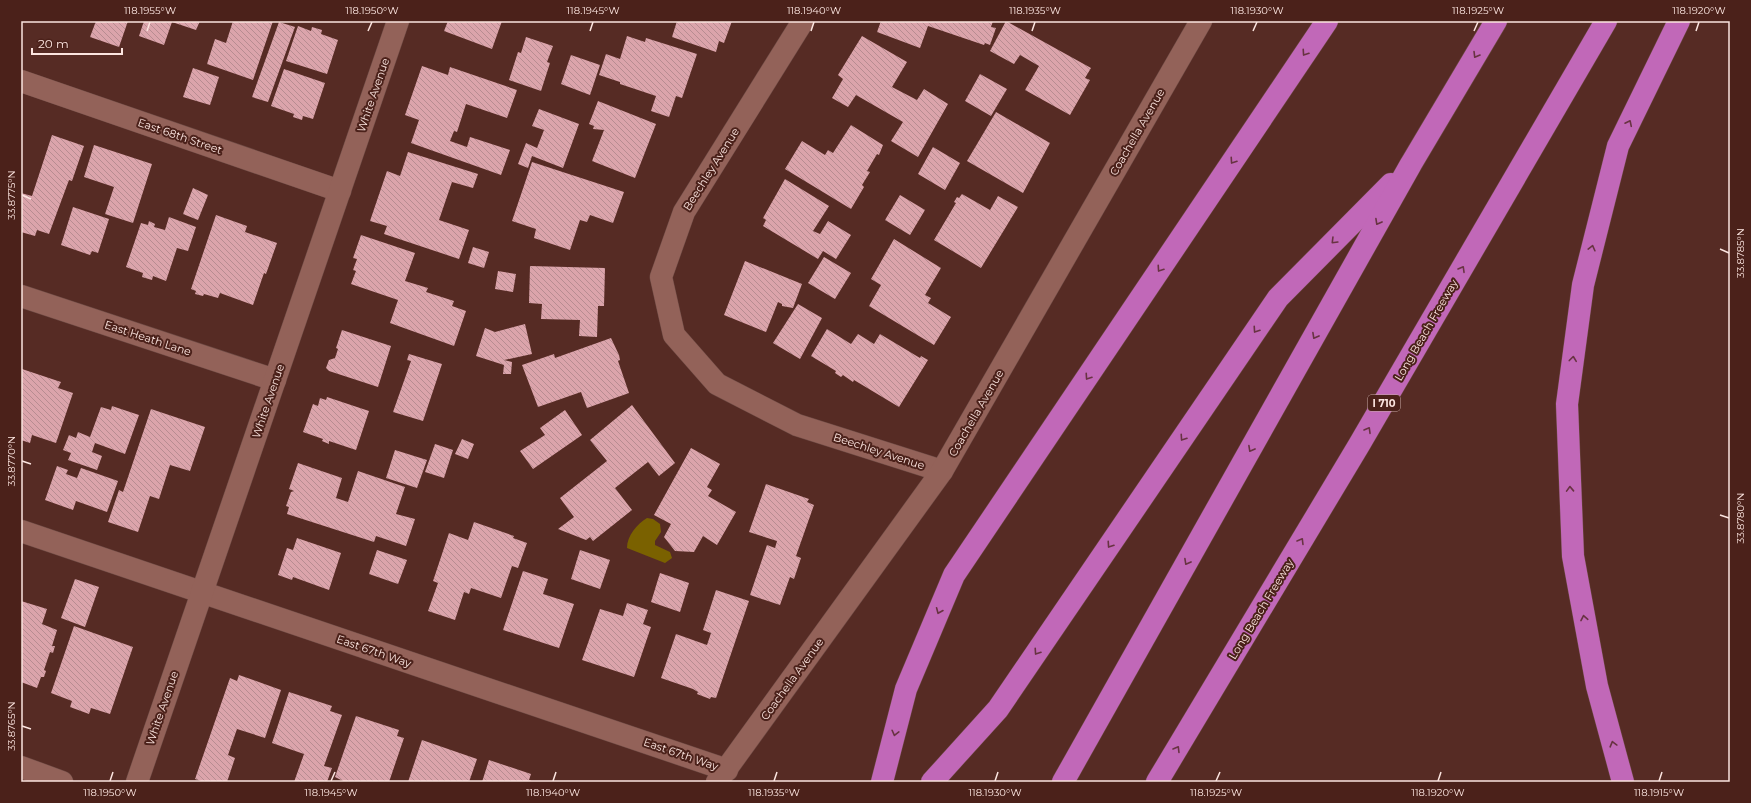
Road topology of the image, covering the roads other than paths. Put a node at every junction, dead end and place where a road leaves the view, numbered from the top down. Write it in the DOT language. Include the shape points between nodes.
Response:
graph roads {
  1 [pos="398,21"];
  2 [pos="803,21"];
  3 [pos="1199,21"];
  4 [pos="1327,21"];
  5 [pos="1496,21"];
  6 [pos="1606,21"];
  7 [pos="1679,21"];
  8 [pos="21,81"];
  9 [pos="1411,164"];
  10 [pos="340,191"];
  11 [pos="21,296"];
  12 [pos="275,380"];
  13 [pos="942,471"];
  14 [pos="21,531"];
  15 [pos="202,593"];
  16 [pos="21,767"];
  17 [pos="722,776"];
  18 [pos="62,782"];
  19 [pos="137,782"];
  20 [pos="882,782"];
  21 [pos="932,782"];
  22 [pos="1063,782"];
  23 [pos="1157,782"];
  24 [pos="1623,782"];
  1 -- 10 [label="street, White Avenue"];
  2 -- 13 [label="street, Beechley Avenue" via="684,212 661,277 674,335 717,384 797,425"];
  3 -- 13 [label="street, Coachella Avenue"];
  4 -- 20 [label="highway, one-way" via="954,575 906,689"];
  5 -- 9 [label="highway, one-way"];
  23 -- 6 [label="highway, Long Beach Freeway / I 710, one-way" via="1355,451"];
  24 -- 7 [label="highway, one-way" via="1597,686 1572,556 1567,404 1583,286 1618,146"];
  8 -- 10 [label="street, East 68th Street"];
  9 -- 21 [label="highway, one-way" via="1278,298 998,709"];
  9 -- 22 [label="highway, one-way"];
  10 -- 12 [label="street, White Avenue"];
  11 -- 12 [label="street, East Heath Lane"];
  12 -- 15 [label="street, White Avenue"];
  13 -- 17 [label="street, Coachella Avenue"];
  14 -- 15 [label="street, East 67th Way"];
  15 -- 17 [label="street, East 67th Way"];
  15 -- 19 [label="street, White Avenue"];
  16 -- 18 [label="street"];
}
